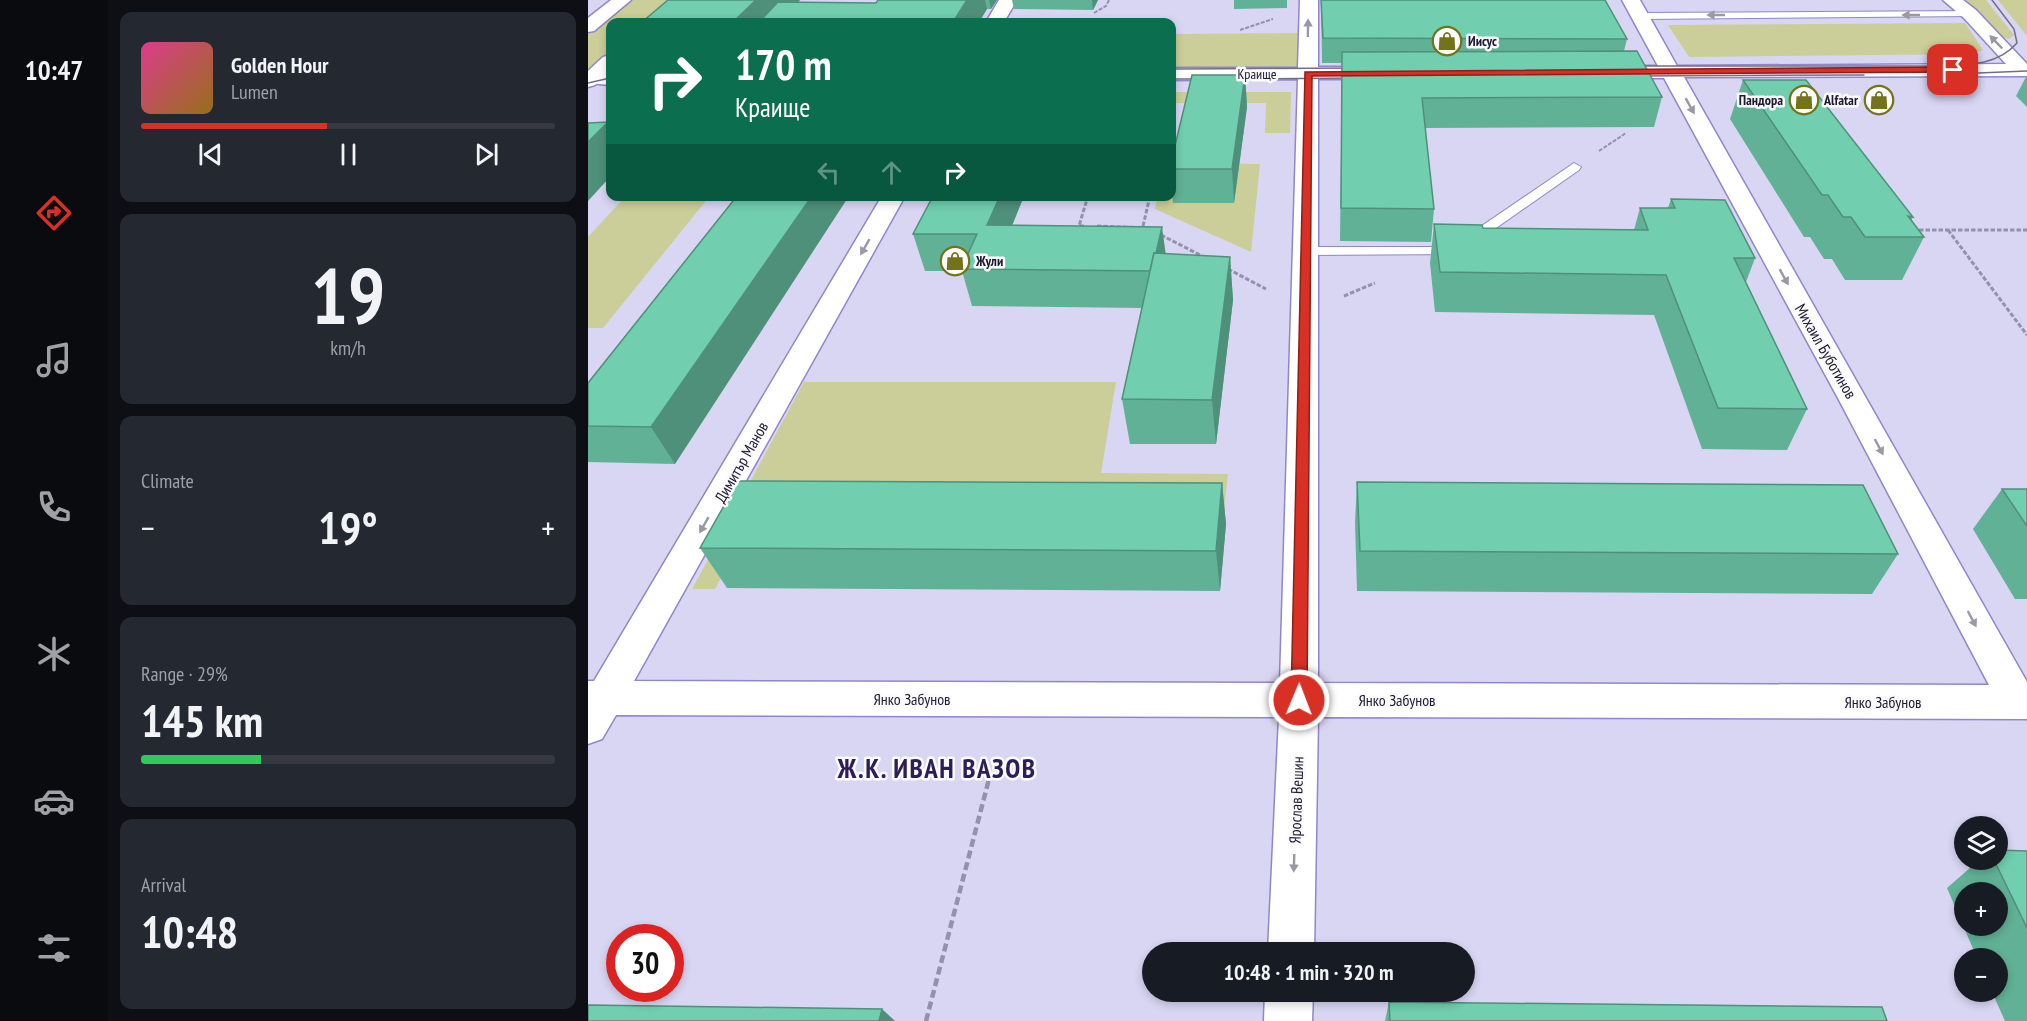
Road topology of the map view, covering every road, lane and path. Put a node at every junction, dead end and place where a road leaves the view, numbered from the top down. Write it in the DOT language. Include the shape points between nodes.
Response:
graph roads {
  1 [pos="622,0"];
  2 [pos="1008,0"];
  3 [pos="1109,0"];
  4 [pos="1309,0"];
  5 [pos="1952,0"];
  6 [pos="1636,8"];
  7 [pos="1094,12"];
  8 [pos="1970,14"];
  9 [pos="997,18"];
  10 [pos="588,27"];
  11 [pos="606,67"];
  12 [pos="2025,70"];
  13 [pos="1671,71"];
  14 [pos="1585,72"];
  15 [pos="1406,73"];
  16 [pos="1176,74"];
  17 [pos="1308,74"];
  18 [pos="597,79"];
  19 [pos="1574,167"];
  20 [pos="891,201"];
  21 [pos="1086,201"];
  22 [pos="1149,201"];
  23 [pos="1143,226"];
  24 [pos="1919,230"];
  25 [pos="1948,230"];
  26 [pos="2027,230"];
  27 [pos="1305,251"];
  28 [pos="1207,259"];
  29 [pos="1218,264"];
  30 [pos="1271,291"];
  31 [pos="2027,335"];
  32 [pos="1299,700"];
  33 [pos="2022,702"];
  34 [pos="594,708"];
  35 [pos="989,779"];
  36 [pos="1291,942"];
  37 [pos="1289,1002"];
  38 [pos="926,1021"];
  39 [pos="1288,1021"];
  1 -- 10 [label="street"];
  2 -- 9 [label="street"];
  3 -- 7 [label="path"];
  17 -- 4 [label="street, Ярослав Вешин, one-way"];
  5 -- 8 [label="street"];
  8 -- 6 [label="lane, one-way"];
  6 -- 13 [label="street, Михаил Буботинов"];
  12 -- 8 [label="street, one-way"];
  11 -- 18 [label="street"];
  12 -- 13 [label="street"];
  13 -- 14 [label="street"];
  13 -- 33 [label="street, Михаил Буботинов, one-way"];
  15 -- 17 [label="street, Краище"];
  16 -- 17 [label="street, Краище"];
  17 -- 27 [label="street, Ярослав Вешин"];
  19 -- 27 [label="lane" via="1454,250"];
  20 -- 34 [label="street, Димитър Манов, one-way"];
  21 -- 23 [label="path" via="1079,226"];
  22 -- 23 [label="path"];
  23 -- 28 [label="path"];
  24 -- 25 [label="path"];
  25 -- 26 [label="path"];
  25 -- 31 [label="path"];
  27 -- 32 [label="street, Ярослав Вешин"];
  29 -- 30 [label="path"];
  32 -- 33 [label="street, Янко Забунов"];
  32 -- 34 [label="street, Янко Забунов"];
  32 -- 36 [label="street, Ярослав Вешин, one-way"];
  35 -- 38 [label="path"];
  37 -- 39 [label="street"];
}
